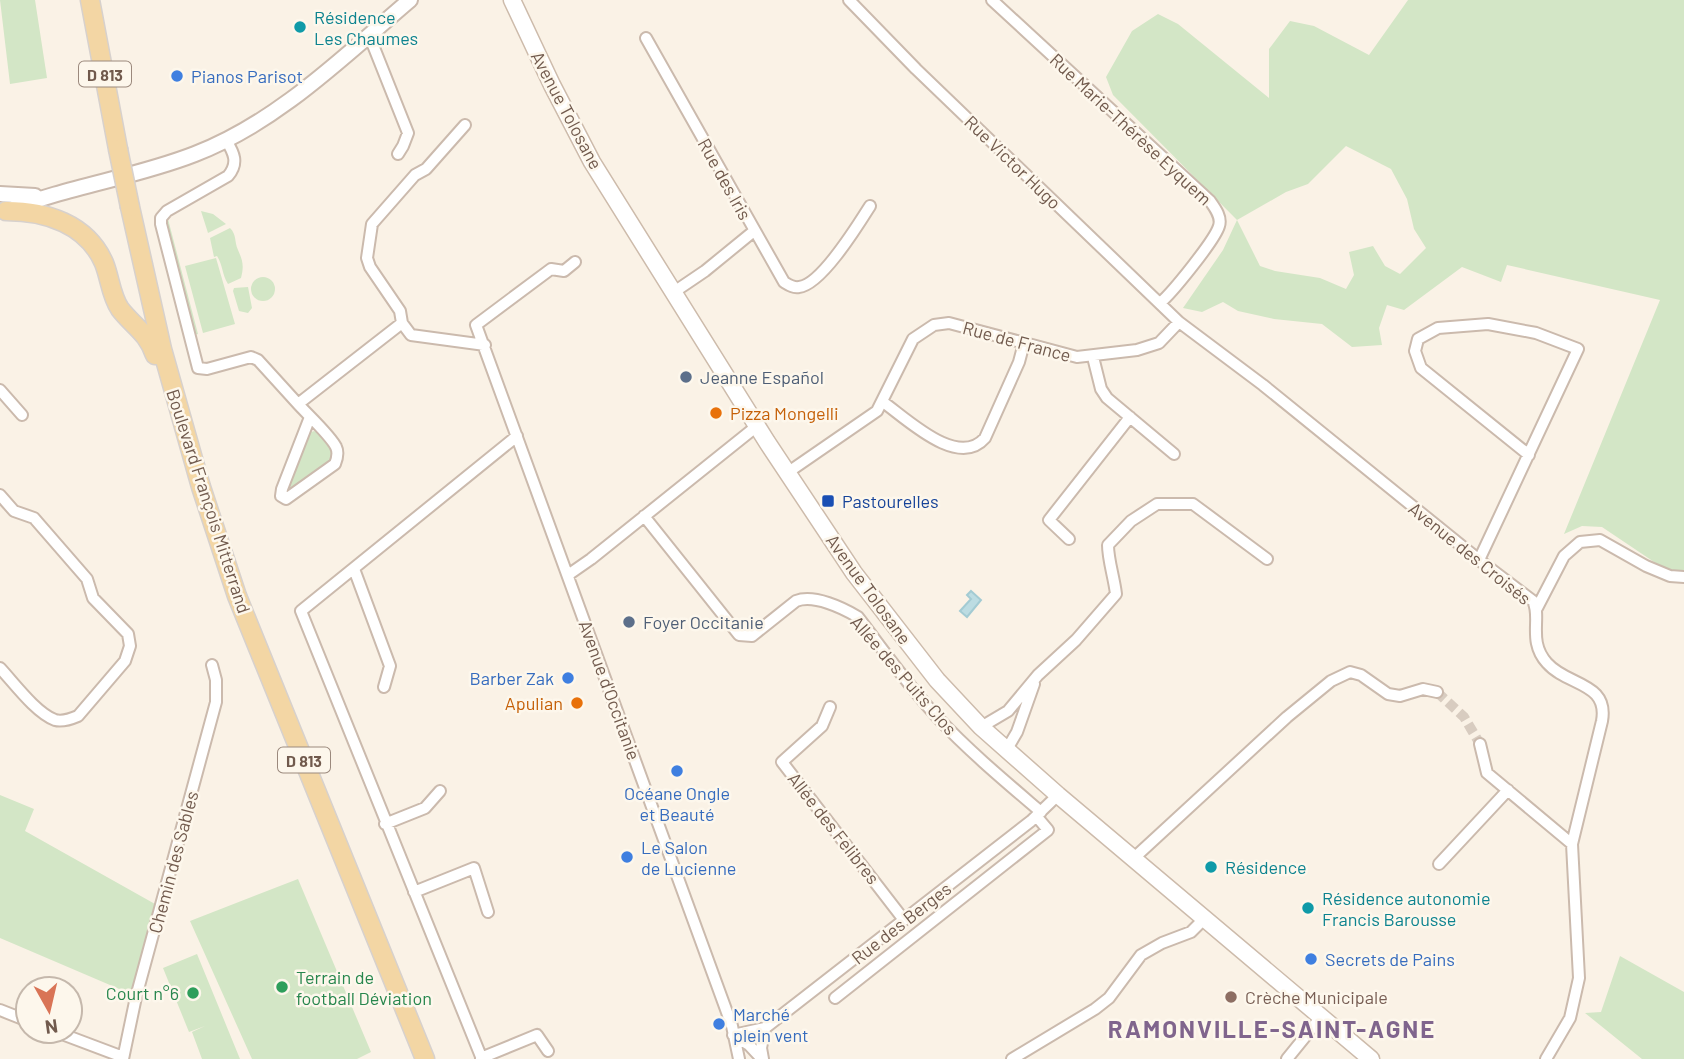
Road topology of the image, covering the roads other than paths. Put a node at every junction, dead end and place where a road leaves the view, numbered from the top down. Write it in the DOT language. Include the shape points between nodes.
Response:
graph roads {
  1 [pos="90,0"];
  2 [pos="411,0"];
  3 [pos="512,0"];
  4 [pos="849,0"];
  5 [pos="992,0"];
  6 [pos="369,35"];
  7 [pos="646,38"];
  8 [pos="465,125"];
  9 [pos="226,140"];
  10 [pos="398,154"];
  11 [pos="870,206"];
  12 [pos="2,207"];
  13 [pos="754,231"];
  14 [pos="575,262"];
  15 [pos="674,292"];
  16 [pos="1160,303"];
  17 [pos="1179,321"];
  18 [pos="402,323"];
  19 [pos="1024,343"];
  20 [pos="485,345"];
  21 [pos="1093,356"];
  22 [pos="0,390"];
  23 [pos="883,402"];
  24 [pos="298,404"];
  25 [pos="22,415"];
  26 [pos="310,417"];
  27 [pos="1130,418"];
  28 [pos="757,426"];
  29 [pos="517,436"];
  30 [pos="1174,454"];
  31 [pos="1529,455"];
  32 [pos="787,473"];
  33 [pos="201,487"];
  34 [pos="0,495"];
  35 [pos="644,516"];
  36 [pos="1069,539"];
  37 [pos="1267,559"];
  38 [pos="1479,560"];
  39 [pos="354,569"];
  40 [pos="568,575"];
  41 [pos="1684,577"];
  42 [pos="1537,607"];
  43 [pos="212,665"];
  44 [pos="0,668"];
  45 [pos="1038,675"];
  46 [pos="384,687"];
  47 [pos="1437,692"];
  48 [pos="830,707"];
  49 [pos="981,727"];
  50 [pos="1480,744"];
  51 [pos="1007,749"];
  52 [pos="1508,790"];
  53 [pos="440,791"];
  54 [pos="1058,795"];
  55 [pos="1039,814"];
  56 [pos="385,824"];
  57 [pos="1572,844"];
  58 [pos="1134,858"];
  59 [pos="1439,864"];
  60 [pos="414,892"];
  61 [pos="488,912"];
  62 [pos="1204,919"];
  63 [pos="904,920"];
  64 [pos="835,998"];
  65 [pos="1321,1017"];
  66 [pos="765,1028"];
  67 [pos="733,1035"];
  68 [pos="84,1043"];
  69 [pos="548,1051"];
  70 [pos="123,1058"];
  71 [pos="425,1059"];
  72 [pos="481,1059"];
  73 [pos="739,1059"];
  74 [pos="763,1059"];
  75 [pos="1012,1059"];
  76 [pos="1287,1059"];
  77 [pos="1371,1059"];
  78 [pos="1546,1059"];
  1 -- 33 [label="main road, Boulevard François Mitterrand / D 813, bridge" via="162,349"];
  2 -- 6 [label="street"];
  3 -- 15 [label="main road, Avenue Tolosane" via="592,162"];
  4 -- 16 [label="street, Rue Victor Hugo"];
  5 -- 16 [label="street, Rue Marie-Thérèse Eyquem" via="1219,214 1220,225"];
  6 -- 9 [label="street" via="308,86"];
  6 -- 10 [label="street" via="408,133"];
  7 -- 13 [label="street, Rue des Iris"];
  8 -- 18 [label="street" via="372,224 367,258 400,311"];
  9 -- 12 [label="street" via="180,159"];
  9 -- 24 [label="street" via="233,152 233,170 161,218 195,361 198,368 207,369 251,357"];
  11 -- 13 [label="street" via="814,280 799,287 784,282"];
  12 -- 33 [label="main road" via="45,214 79,229 93,245 120,309 152,346"];
  13 -- 15 [label="street, Rue des Iris"];
  14 -- 20 [label="street" via="564,271 551,269 476,325"];
  15 -- 28 [label="main road, Avenue Tolosane"];
  16 -- 17 [label="street, Rue Victor Hugo"];
  17 -- 21 [label="street, Rue de France" via="1159,343"];
  17 -- 38 [label="street, Avenue des Croisés"];
  18 -- 20 [label="street" via="411,335"];
  18 -- 24 [label="street"];
  19 -- 21 [label="street, Rue de France" via="1077,357"];
  19 -- 23 [label="street, Rue de France" via="949,323 934,325 913,340"];
  19 -- 23 [label="street" via="978,446 961,449 933,438"];
  20 -- 29 [label="street, Avenue d'Occitanie"];
  21 -- 27 [label="street" via="1101,389"];
  22 -- 25 [label="street"];
  23 -- 32 [label="street, Rue de France" via="867,420"];
  24 -- 26 [label="street"];
  26 -- 26 [label="street" via="337,448 338,457 335,464 286,499 281,496 282,488"];
  27 -- 30 [label="street"];
  27 -- 36 [label="street" via="1049,520"];
  28 -- 32 [label="main road, Avenue Tolosane"];
  28 -- 35 [label="street"];
  29 -- 39 [label="street"];
  29 -- 40 [label="street, Avenue d'Occitanie"];
  31 -- 31 [label="street" via="1577,349 1536,333 1488,324 1438,328 1418,339 1415,351 1421,368"];
  31 -- 38 [label="street"];
  32 -- 49 [label="main road, Avenue Tolosane" via="897,629"];
  33 -- 71 [label="main road, Boulevard François Mitterrand / D 813" via="237,596"];
  34 -- 44 [label="street" via="14,510 34,518 87,579 93,598 128,634 130,646 125,661 78,716 58,721 42,712"];
  35 -- 40 [label="street"];
  35 -- 55 [label="street, Allée des Puits Clos" via="739,635 752,636 803,598 858,617 939,719"];
  37 -- 45 [label="street" via="1193,504 1157,504 1131,521 1108,545 1116,594"];
  38 -- 42 [label="street, Avenue des Croisés"];
  39 -- 46 [label="street" via="390,666"];
  39 -- 56 [label="street" via="300,611"];
  40 -- 67 [label="street, Avenue d'Occitanie"];
  41 -- 42 [label="street" via="1646,566 1600,540 1580,542 1564,556"];
  42 -- 57 [label="street, Avenue des Croisés" via="1534,626 1539,651 1558,672 1596,693 1604,710"];
  43 -- 70 [label="street, Chemin des Sables" via="216,702"];
  45 -- 49 [label="street" via="1008,711"];
  45 -- 51 [label="street"];
  47 -- 58 [label="street" via="1423,689 1399,696 1388,694 1350,672 1331,681"];
  48 -- 63 [label="street, Allée des Felibres" via="822,726 782,762"];
  49 -- 51 [label="main road, Avenue Tolosane"];
  50 -- 52 [label="street" via="1487,773"];
  51 -- 54 [label="main road, Avenue Tolosane"];
  52 -- 57 [label="street"];
  52 -- 59 [label="street"];
  53 -- 56 [label="street" via="425,808"];
  54 -- 55 [label="street, Rue des Berges"];
  54 -- 58 [label="main road, Avenue Tolosane"];
  55 -- 63 [label="street, Rue des Berges"];
  55 -- 64 [label="street, Rue des Berges" via="1048,830"];
  56 -- 60 [label="street"];
  57 -- 78 [label="street, Avenue des Croisés" via="1579,978 1570,1018"];
  58 -- 62 [label="main road, Avenue Tolosane"];
  60 -- 61 [label="street" via="474,868"];
  60 -- 72 [label="street"];
  62 -- 65 [label="main road, Avenue Tolosane"];
  62 -- 75 [label="street" via="1191,932 1141,955 1110,998 1095,1009"];
  63 -- 66 [label="street, Rue des Berges"];
  65 -- 76 [label="street"];
  65 -- 77 [label="main road, Avenue Tolosane"];
  66 -- 67 [label="street"];
  66 -- 74 [label="street"];
  67 -- 73 [label="street, Avenue d'Occitanie"];
  67 -- 74 [label="street"];
  68 -- 70 [label="street"];
  69 -- 72 [label="street" via="537,1035"];
}
